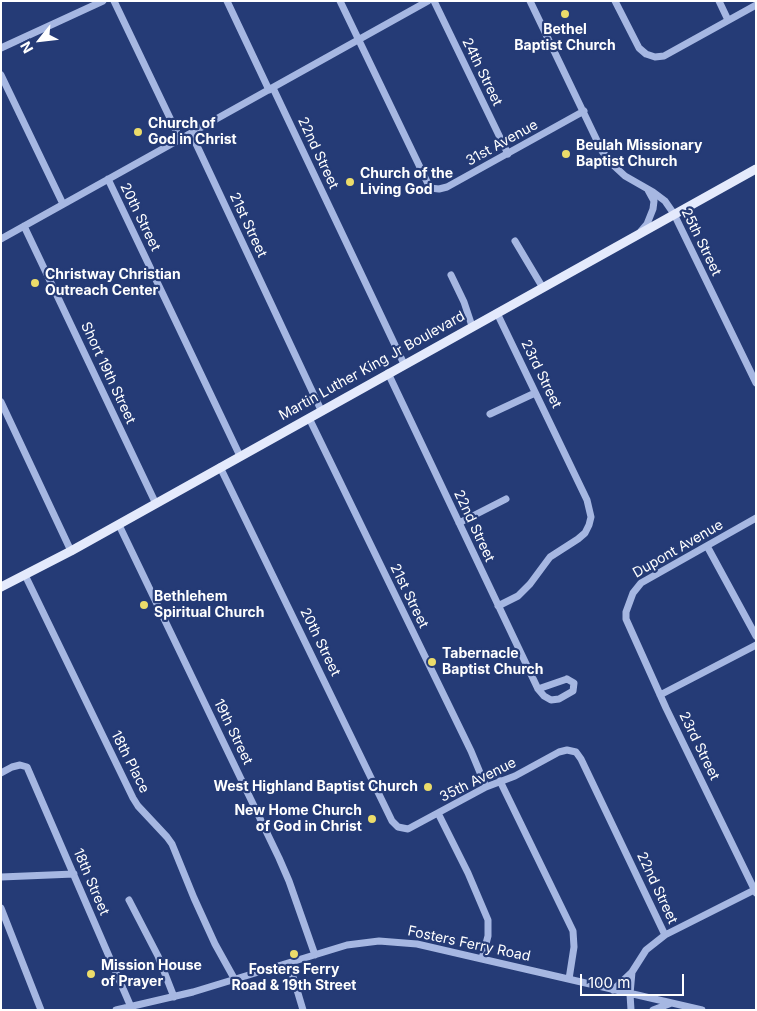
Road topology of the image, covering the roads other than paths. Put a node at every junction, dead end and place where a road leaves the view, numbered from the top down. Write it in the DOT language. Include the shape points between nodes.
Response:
graph roads {
  1 [pos="103,1"];
  2 [pos="114,1"];
  3 [pos="227,1"];
  4 [pos="340,1"];
  5 [pos="428,1"];
  6 [pos="434,1"];
  7 [pos="530,1"];
  8 [pos="616,1"];
  9 [pos="719,1"];
  10 [pos="756,5"];
  11 [pos="728,20"];
  12 [pos="359,39"];
  13 [pos="1,48"];
  14 [pos="1,75"];
  15 [pos="271,89"];
  16 [pos="584,111"];
  17 [pos="191,133"];
  18 [pos="180,139"];
  19 [pos="508,154"];
  20 [pos="756,169"];
  21 [pos="108,179"];
  22 [pos="646,188"];
  23 [pos="63,204"];
  24 [pos="674,214"];
  25 [pos="24,226"];
  26 [pos="639,234"];
  27 [pos="1,239"];
  28 [pos="515,241"];
  29 [pos="450,275"];
  30 [pos="543,288"];
  31 [pos="497,313"];
  32 [pos="472,326"];
  33 [pos="404,364"];
  34 [pos="388,373"];
  35 [pos="756,383"];
  36 [pos="535,393"];
  37 [pos="1,402"];
  38 [pos="321,410"];
  39 [pos="490,414"];
  40 [pos="309,418"];
  41 [pos="240,456"];
  42 [pos="220,467"];
  43 [pos="506,499"];
  44 [pos="156,504"];
  45 [pos="756,518"];
  46 [pos="459,523"];
  47 [pos="119,525"];
  48 [pos="707,546"];
  49 [pos="71,551"];
  50 [pos="25,575"];
  51 [pos="1,587"];
  52 [pos="498,606"];
  53 [pos="626,612"];
  54 [pos="756,636"];
  55 [pos="756,645"];
  56 [pos="538,689"];
  57 [pos="660,695"];
  58 [pos="567,750"];
  59 [pos="1,773"];
  60 [pos="500,781"];
  61 [pos="486,787"];
  62 [pos="438,813"];
  63 [pos="398,827"];
  64 [pos="74,874"];
  65 [pos="1,877"];
  66 [pos="755,890"];
  67 [pos="129,900"];
  68 [pos="1,908"];
  69 [pos="665,935"];
  70 [pos="315,955"];
  71 [pos="482,959"];
  72 [pos="289,963"];
  73 [pos="632,972"];
  74 [pos="569,979"];
  75 [pos="235,980"];
  76 [pos="614,990"];
  77 [pos="630,994"];
  78 [pos="174,997"];
  79 [pos="670,1003"];
  80 [pos="137,1007"];
  81 [pos="41,1010"];
  82 [pos="116,1010"];
  83 [pos="303,1010"];
  84 [pos="631,1010"];
  85 [pos="653,1010"];
  86 [pos="702,1010"];
  1 -- 13 [label="street"];
  2 -- 18 [label="street"];
  3 -- 15 [label="street, 22nd Street"];
  4 -- 12 [label="street"];
  5 -- 12 [label="street"];
  6 -- 19 [label="street, 24th Street"];
  7 -- 16 [label="street, 25th Street"];
  8 -- 11 [label="street" via="639,48 655,56 664,56"];
  9 -- 11 [label="street"];
  10 -- 11 [label="street"];
  12 -- 15 [label="street"];
  12 -- 19 [label="street, 31st Avenue" via="430,188 447,187"];
  14 -- 23 [label="street"];
  15 -- 17 [label="street"];
  15 -- 33 [label="street, 22nd Street"];
  16 -- 19 [label="street, 31st Avenue"];
  16 -- 22 [label="street, 25th Street" via="598,144 612,164"];
  17 -- 18 [label="street"];
  17 -- 38 [label="street, 21st Street"];
  18 -- 21 [label="street"];
  20 -- 24 [label="main road, Martin Luther King Jr Boulevard"];
  21 -- 23 [label="street"];
  21 -- 41 [label="street, 20th Street"];
  22 -- 24 [label="street, 25th Street" via="665,201"];
  22 -- 26 [label="street" via="654,201 653,209"];
  23 -- 25 [label="street"];
  24 -- 26 [label="main road, Martin Luther King Jr Boulevard"];
  24 -- 35 [label="street, 25th Street"];
  25 -- 27 [label="street"];
  25 -- 44 [label="street, Short 19th Street"];
  26 -- 30 [label="main road, Martin Luther King Jr Boulevard"];
  28 -- 30 [label="street"];
  29 -- 32 [label="street"];
  30 -- 31 [label="main road, Martin Luther King Jr Boulevard"];
  31 -- 32 [label="main road, Martin Luther King Jr Boulevard"];
  31 -- 36 [label="street, 23rd Street"];
  32 -- 33 [label="main road, Martin Luther King Jr Boulevard"];
  33 -- 34 [label="main road, Martin Luther King Jr Boulevard"];
  34 -- 38 [label="main road, Martin Luther King Jr Boulevard"];
  34 -- 46 [label="street, 22nd Street"];
  36 -- 39 [label="street"];
  36 -- 52 [label="street, 23rd Street" via="587,500 590,517 587,528 578,539 550,557 524,590"];
  37 -- 49 [label="street"];
  38 -- 40 [label="main road, Martin Luther King Jr Boulevard"];
  40 -- 41 [label="main road, Martin Luther King Jr Boulevard"];
  40 -- 61 [label="street, 21st Street"];
  41 -- 42 [label="main road, Martin Luther King Jr Boulevard"];
  42 -- 44 [label="main road, Martin Luther King Jr Boulevard"];
  42 -- 63 [label="street, 20th Street" via="388,813"];
  43 -- 46 [label="street"];
  44 -- 47 [label="main road, Martin Luther King Jr Boulevard"];
  45 -- 48 [label="street, Dupont Avenue"];
  46 -- 52 [label="street, 22nd Street"];
  47 -- 49 [label="main road, Martin Luther King Jr Boulevard"];
  47 -- 70 [label="street, 19th Street" via="279,858"];
  48 -- 53 [label="street, Dupont Avenue" via="641,583 632,593"];
  48 -- 54 [label="street"];
  49 -- 50 [label="main road, Martin Luther King Jr Boulevard"];
  50 -- 51 [label="main road, Martin Luther King Jr Boulevard"];
  50 -- 75 [label="street, 18th Place" via="138,806 172,844 215,944"];
  52 -- 56 [label="street, 22nd Street"];
  53 -- 57 [label="street, 23rd Street" via="628,626"];
  55 -- 57 [label="street"];
  56 -- 56 [label="street" via="551,700 559,699 573,691 574,683 567,679"];
  57 -- 66 [label="street, 23rd Street"];
  58 -- 60 [label="street, 35th Avenue"];
  58 -- 69 [label="street, 22nd Street" via="576,752 581,759"];
  59 -- 64 [label="street, 18th Street" via="12,766 27,768"];
  60 -- 61 [label="street, 35th Avenue"];
  60 -- 74 [label="street" via="573,931 575,939"];
  61 -- 62 [label="street, 35th Avenue"];
  62 -- 63 [label="street, 35th Avenue" via="408,828"];
  62 -- 71 [label="street" via="488,920"];
  64 -- 65 [label="street"];
  64 -- 80 [label="street, 18th Street"];
  66 -- 69 [label="street"];
  67 -- 78 [label="street" via="158,956"];
  68 -- 81 [label="street"];
  69 -- 73 [label="street" via="646,950"];
  70 -- 71 [label="street, Fosters Ferry Road" via="357,943 392,941"];
  70 -- 72 [label="street, Fosters Ferry Road"];
  71 -- 74 [label="street, Fosters Ferry Road"];
  72 -- 75 [label="street, Fosters Ferry Road"];
  72 -- 83 [label="street"];
  73 -- 76 [label="street"];
  73 -- 77 [label="street"];
  74 -- 76 [label="street, Fosters Ferry Road"];
  75 -- 78 [label="street, Fosters Ferry Road"];
  76 -- 77 [label="street, Fosters Ferry Road"];
  77 -- 79 [label="street, Fosters Ferry Road"];
  77 -- 84 [label="street"];
  78 -- 80 [label="street, Fosters Ferry Road"];
  79 -- 85 [label="street"];
  79 -- 86 [label="street, Fosters Ferry Road"];
  80 -- 82 [label="street, Fosters Ferry Road"];
}
